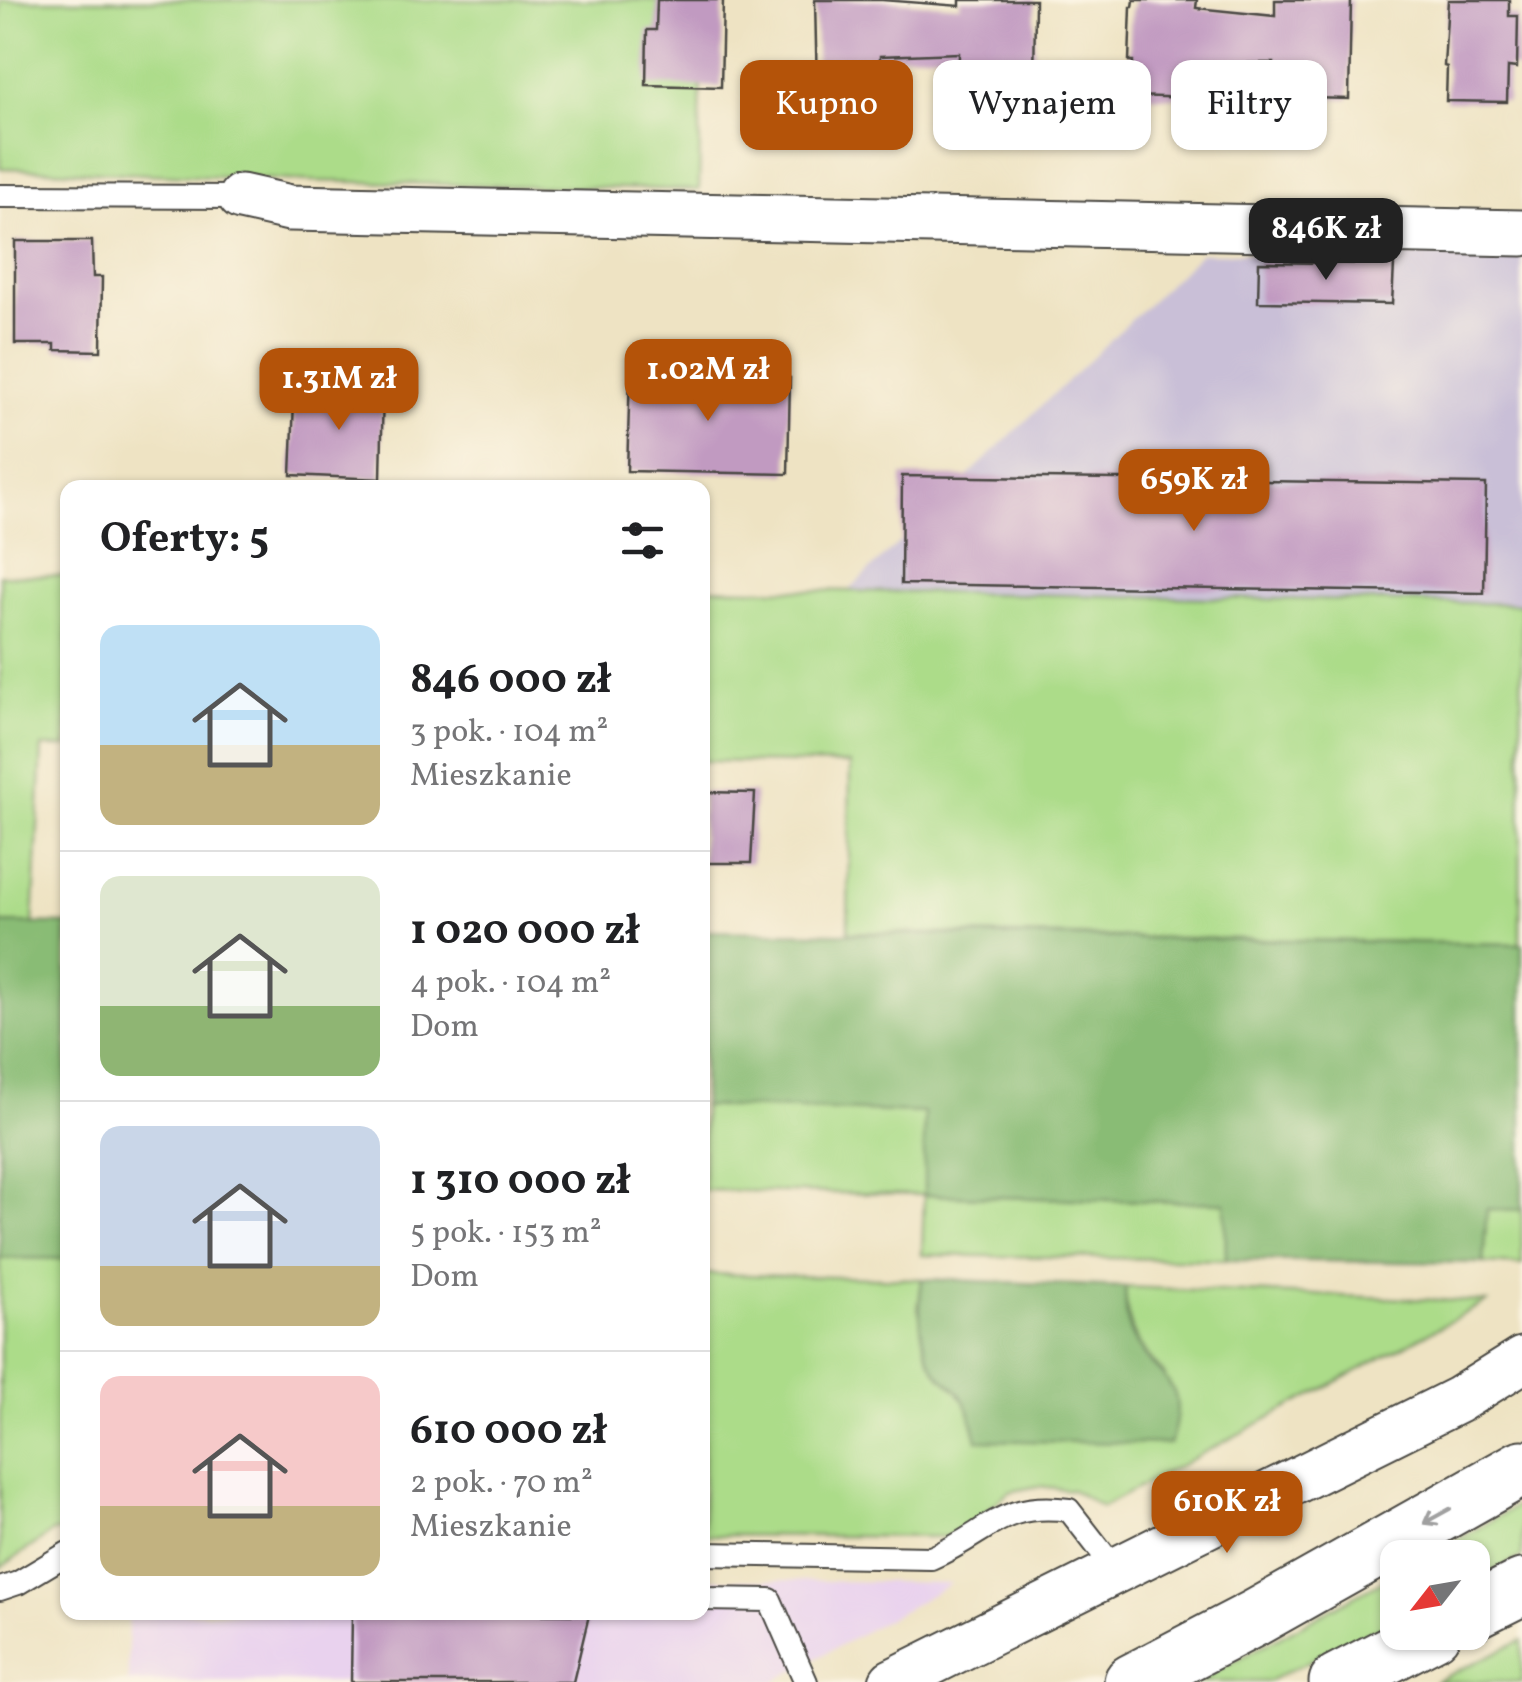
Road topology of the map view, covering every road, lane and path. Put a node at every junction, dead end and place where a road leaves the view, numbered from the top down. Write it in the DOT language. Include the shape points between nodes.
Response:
graph roads {
  1 [pos="0,196"];
  2 [pos="242,197"];
  3 [pos="1522,233"];
  4 [pos="1522,1360"];
  5 [pos="1522,1468"];
  6 [pos="710,1554"];
  7 [pos="60,1558"];
  8 [pos="1115,1570"];
  9 [pos="1522,1587"];
  10 [pos="0,1589"];
  11 [pos="710,1599"];
  12 [pos="1490,1603"];
  13 [pos="1398,1650"];
  14 [pos="806,1682"];
  15 [pos="892,1682"];
  16 [pos="1132,1682"];
  17 [pos="1337,1682"];
  1 -- 2 [label="lane"];
  2 -- 3 [label="street" via="290,208"];
  4 -- 8 [label="street" via="1458,1400"];
  5 -- 16 [label="main road, one-way"];
  6 -- 8 [label="lane" via="931,1558 1010,1512 1042,1507 1069,1510"];
  7 -- 10 [label="lane"];
  8 -- 15 [label="street"];
  9 -- 12 [label="main road"];
  11 -- 14 [label="lane" via="770,1600"];
  13 -- 17 [label="main road"];
}
